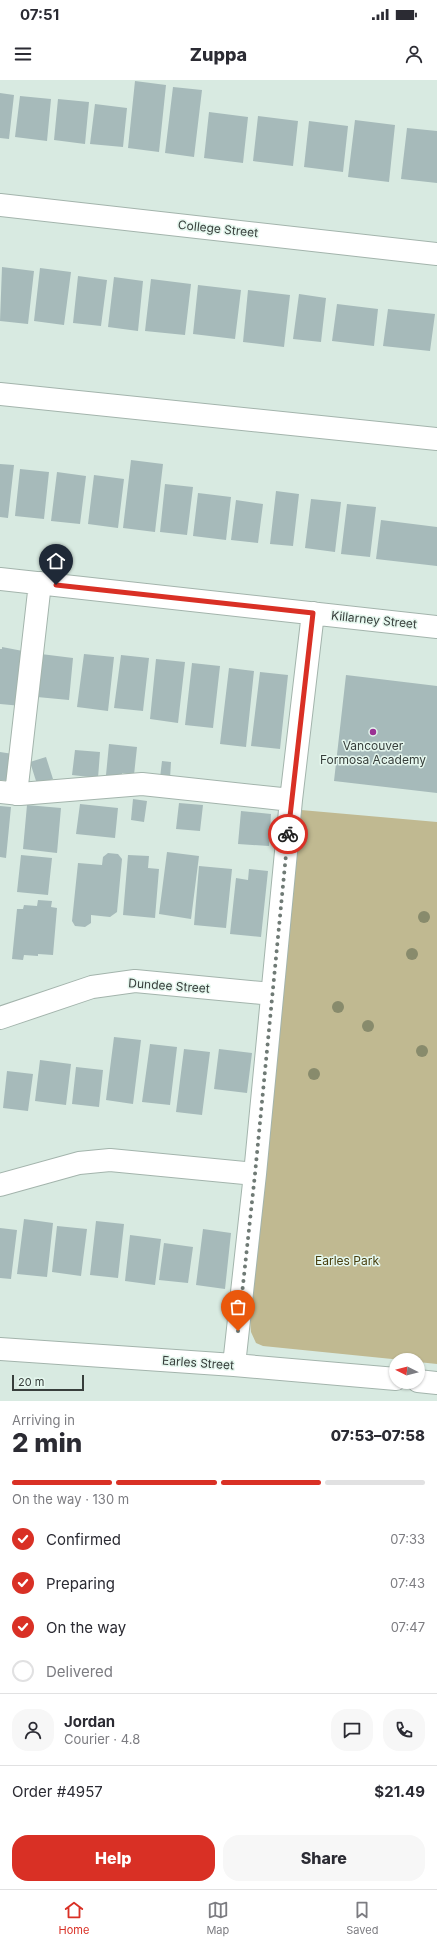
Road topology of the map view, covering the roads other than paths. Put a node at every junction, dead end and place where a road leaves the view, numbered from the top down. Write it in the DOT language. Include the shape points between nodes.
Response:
graph roads {
  1 [pos="0,205"];
  2 [pos="437,254"];
  3 [pos="0,394"];
  4 [pos="437,439"];
  5 [pos="0,579"];
  6 [pos="40,583"];
  7 [pos="313,613"];
  8 [pos="437,627"];
  9 [pos="8,793"];
  10 [pos="291,800"];
  11 [pos="272,994"];
  12 [pos="0,1018"];
  13 [pos="255,1174"];
  14 [pos="0,1185"];
  15 [pos="0,1349"];
  16 [pos="234,1365"];
  17 [pos="389,1378"];
  18 [pos="425,1382"];
  19 [pos="437,1383"];
  1 -- 2 [label="street, College Street"];
  3 -- 4 [label="street"];
  5 -- 6 [label="street, Killarney Street"];
  6 -- 7 [label="street, Killarney Street"];
  6 -- 9 [label="street"];
  7 -- 8 [label="street, Killarney Street"];
  7 -- 10 [label="street"];
  9 -- 10 [label="street" via="142,784"];
  10 -- 11 [label="street"];
  11 -- 12 [label="street, Dundee Street" via="135,981 92,987"];
  11 -- 13 [label="street"];
  13 -- 14 [label="street" via="110,1160 79,1163"];
  13 -- 16 [label="street"];
  15 -- 16 [label="street, Earles Street"];
  16 -- 17 [label="street, Earles Street"];
  18 -- 19 [label="street"];
}
